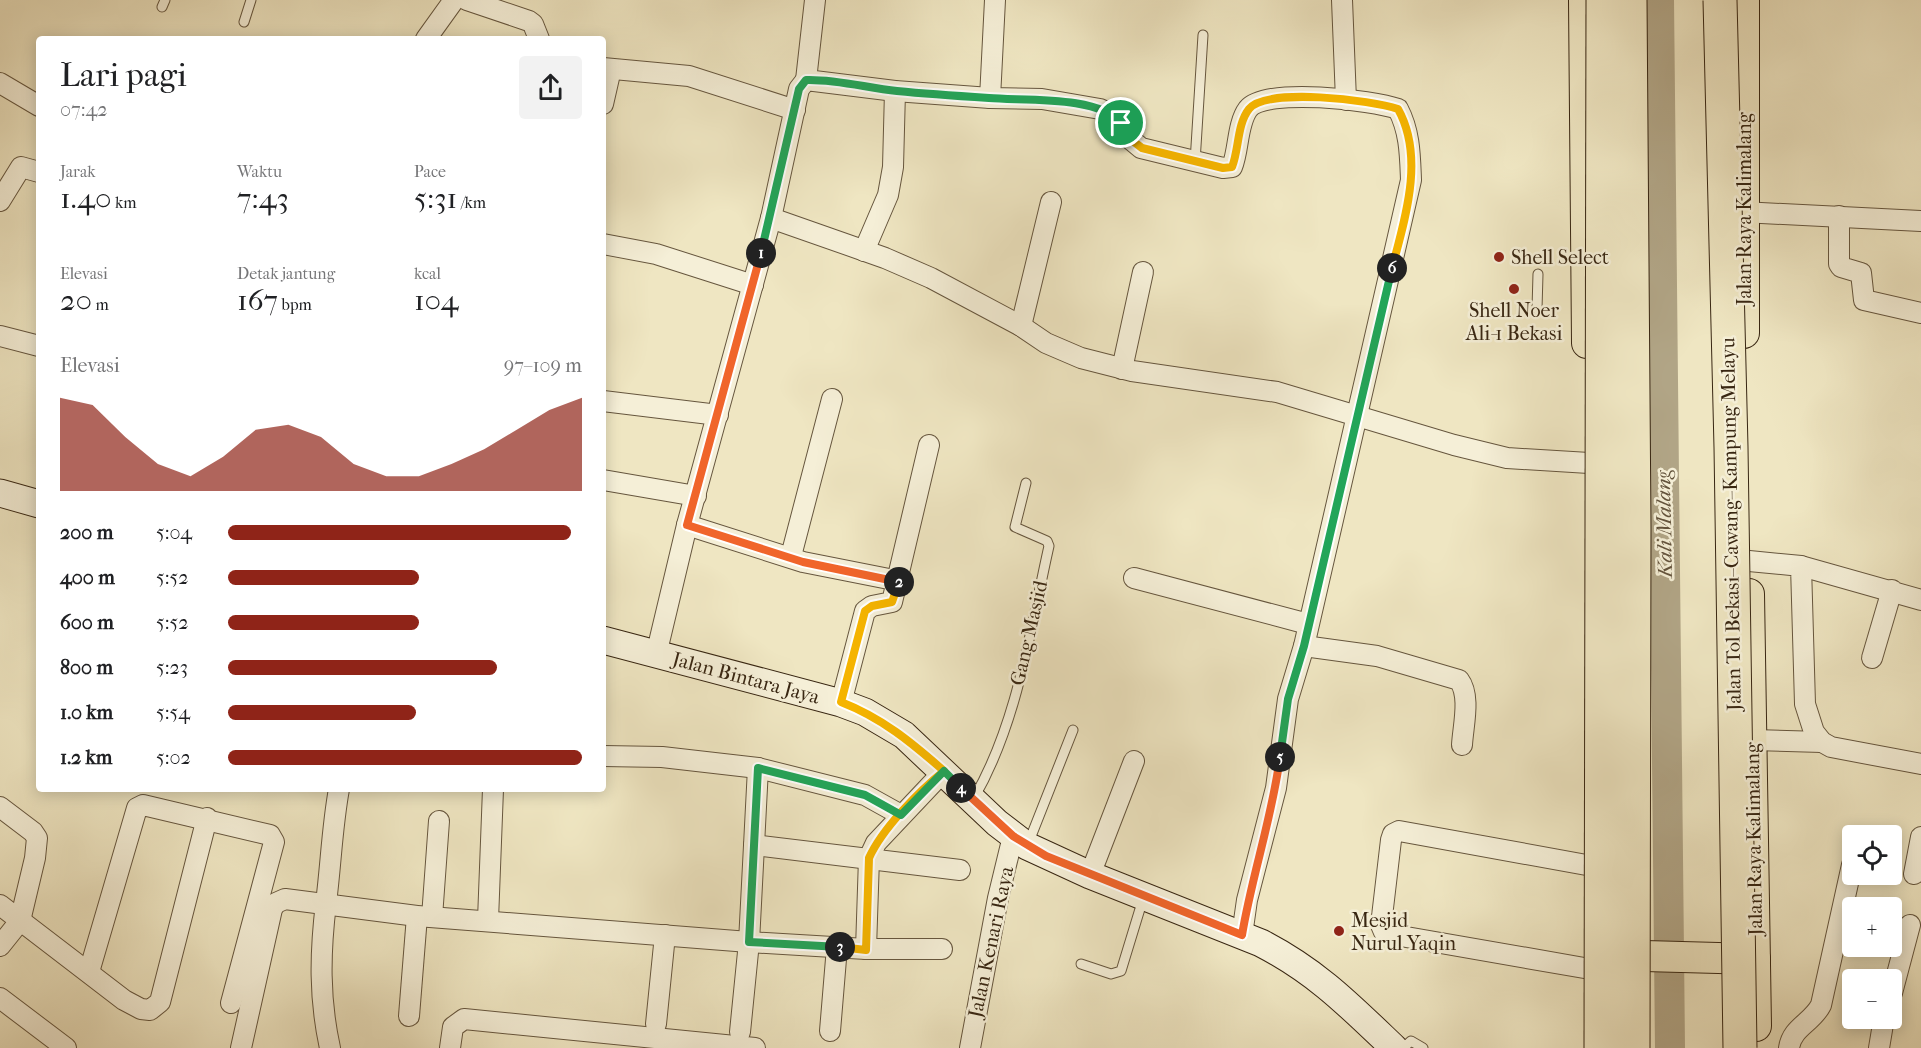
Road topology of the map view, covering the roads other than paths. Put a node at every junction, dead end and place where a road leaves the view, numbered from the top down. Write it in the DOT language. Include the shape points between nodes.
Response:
graph roads {
  1 [pos="251,0"];
  2 [pos="454,0"];
  3 [pos="467,0"];
  4 [pos="815,0"];
  5 [pos="995,0"];
  6 [pos="1341,0"];
  7 [pos="1584,0"];
  8 [pos="1603,0"];
  9 [pos="1630,0"];
  10 [pos="1720,0"];
  11 [pos="1744,0"];
  12 [pos="521,8"];
  13 [pos="244,22"];
  14 [pos="1203,34"];
  15 [pos="428,36"];
  16 [pos="538,36"];
  17 [pos="607,69"];
  18 [pos="806,80"];
  19 [pos="0,83"];
  20 [pos="896,91"];
  21 [pos="990,98"];
  22 [pos="1346,100"];
  23 [pos="36,104"];
  24 [pos="795,111"];
  25 [pos="1195,162"];
  26 [pos="36,171"];
  27 [pos="0,201"];
  28 [pos="1051,202"];
  29 [pos="1742,212"];
  30 [pos="1839,216"];
  31 [pos="771,218"];
  32 [pos="1921,220"];
  33 [pos="606,245"];
  34 [pos="864,251"];
  35 [pos="1143,272"];
  36 [pos="1538,274"];
  37 [pos="753,285"];
  38 [pos="1537,309"];
  39 [pos="1921,313"];
  40 [pos="1021,326"];
  41 [pos="0,336"];
  42 [pos="36,345"];
  43 [pos="1122,369"];
  44 [pos="832,399"];
  45 [pos="606,401"];
  46 [pos="718,415"];
  47 [pos="1356,416"];
  48 [pos="929,445"];
  49 [pos="1589,464"];
  50 [pos="606,481"];
  51 [pos="1026,483"];
  52 [pos="0,493"];
  53 [pos="696,496"];
  54 [pos="36,503"];
  55 [pos="687,525"];
  56 [pos="791,556"];
  57 [pos="1749,561"];
  58 [pos="1801,566"];
  59 [pos="1134,578"];
  60 [pos="899,582"];
  61 [pos="1892,590"];
  62 [pos="1921,600"];
  63 [pos="1308,624"];
  64 [pos="606,641"];
  65 [pos="1304,646"];
  66 [pos="656,655"];
  67 [pos="1872,658"];
  68 [pos="841,702"];
  69 [pos="1074,730"];
  70 [pos="1753,740"];
  71 [pos="1822,742"];
  72 [pos="1462,745"];
  73 [pos="606,756"];
  74 [pos="1134,761"];
  75 [pos="1921,764"];
  76 [pos="758,768"];
  77 [pos="944,771"];
  78 [pos="338,792"];
  79 [pos="493,792"];
  80 [pos="973,800"];
  81 [pos="0,807"];
  82 [pos="901,815"];
  83 [pos="207,818"];
  84 [pos="439,820"];
  85 [pos="1921,837"];
  86 [pos="1020,841"];
  87 [pos="754,845"];
  88 [pos="869,858"];
  89 [pos="1593,866"];
  90 [pos="960,870"];
  91 [pos="1914,874"];
  92 [pos="1090,875"];
  93 [pos="1848,885"];
  94 [pos="1143,897"];
  95 [pos="326,904"];
  96 [pos="0,905"];
  97 [pos="425,916"];
  98 [pos="488,920"];
  99 [pos="20,921"];
  100 [pos="1910,925"];
  101 [pos="665,935"];
  102 [pos="1242,935"];
  103 [pos="749,942"];
  104 [pos="0,946"];
  105 [pos="837,947"];
  106 [pos="942,949"];
  107 [pos="866,950"];
  108 [pos="1609,959"];
  109 [pos="1755,959"];
  110 [pos="1081,963"];
  111 [pos="1898,969"];
  112 [pos="89,972"];
  113 [pos="0,998"];
  114 [pos="231,1003"];
  115 [pos="409,1016"];
  116 [pos="656,1024"];
  117 [pos="1882,1029"];
  118 [pos="831,1031"];
  119 [pos="743,1044"];
  120 [pos="59,1046"];
  121 [pos="241,1048"];
  122 [pos="330,1048"];
  123 [pos="450,1048"];
  124 [pos="970,1048"];
  125 [pos="1394,1048"];
  126 [pos="1403,1048"];
  127 [pos="1423,1048"];
  128 [pos="1589,1048"];
  129 [pos="1601,1048"];
  130 [pos="1615,1048"];
  131 [pos="1633,1048"];
  132 [pos="1740,1048"];
  133 [pos="1756,1048"];
  134 [pos="1789,1048"];
  135 [pos="1879,1048"];
  1 -- 13 [label="lane"];
  2 -- 15 [label="street"];
  3 -- 12 [label="street"];
  4 -- 18 [label="street"];
  5 -- 21 [label="street"];
  6 -- 22 [label="street"];
  7 -- 49 [label="main road"];
  8 -- 129 [label="highway, bridge"];
  9 -- 131 [label="highway, bridge" via="1635,528"];
  10 -- 132 [label="highway, Jalan Tol Bekasi–Cawang–Kampung Melayu, bridge"];
  11 -- 29 [label="main road, Jalan Raya Kalimalang"];
  12 -- 16 [label="street"];
  14 -- 25 [label="lane"];
  17 -- 24 [label="street" via="689,76"];
  18 -- 20 [label="street"];
  18 -- 24 [label="street" via="799,89"];
  19 -- 23 [label="street"];
  20 -- 21 [label="street"];
  20 -- 34 [label="street" via="888,195"];
  21 -- 25 [label="street" via="1042,99 1100,109 1115,116 1129,138 1142,148"];
  22 -- 25 [label="street" via="1276,98 1256,102 1247,110 1232,167"];
  22 -- 47 [label="street" via="1398,109 1410,144 1411,180 1401,231"];
  24 -- 31 [label="street"];
  26 -- 27 [label="street" via="21,167"];
  28 -- 40 [label="street"];
  29 -- 30 [label="street"];
  29 -- 57 [label="main road, Jalan Raya Kalimalang"];
  30 -- 32 [label="street"];
  30 -- 39 [label="street" via="1839,264 1861,273 1864,300"];
  31 -- 34 [label="street"];
  31 -- 37 [label="street"];
  33 -- 37 [label="street" via="656,254"];
  34 -- 40 [label="street" via="931,278"];
  35 -- 43 [label="street"];
  36 -- 38 [label="lane"];
  37 -- 46 [label="street"];
  40 -- 43 [label="street" via="1046,343 1081,358"];
  41 -- 42 [label="street"];
  43 -- 47 [label="street" via="1277,392"];
  44 -- 56 [label="street"];
  45 -- 46 [label="street"];
  46 -- 53 [label="street"];
  47 -- 49 [label="street" via="1507,458"];
  47 -- 63 [label="street"];
  48 -- 60 [label="street"];
  49 -- 89 [label="main road"];
  50 -- 53 [label="street"];
  51 -- 80 [label="lane, Gang Masjid" via="1015,527 1047,541 1049,546 1013,704"];
  52 -- 54 [label="street"];
  53 -- 55 [label="street"];
  55 -- 56 [label="street"];
  55 -- 66 [label="street"];
  56 -- 60 [label="street" via="803,562"];
  57 -- 58 [label="street"];
  57 -- 70 [label="main road, Jalan Raya Kalimalang"];
  58 -- 61 [label="street"];
  58 -- 71 [label="street" via="1805,704 1814,732"];
  59 -- 63 [label="street"];
  60 -- 68 [label="street" via="892,602 865,611"];
  61 -- 62 [label="street"];
  61 -- 67 [label="street"];
  63 -- 65 [label="street"];
  64 -- 66 [label="street, Jalan Bintara Jaya"];
  65 -- 72 [label="street" via="1377,656 1459,680 1465,698"];
  65 -- 102 [label="street" via="1288,699 1274,798 1247,900"];
  66 -- 68 [label="street, Jalan Bintara Jaya"];
  68 -- 77 [label="street, Jalan Bintara Jaya" via="904,735"];
  69 -- 86 [label="lane"];
  70 -- 71 [label="street"];
  70 -- 109 [label="main road, Jalan Raya Kalimalang"];
  71 -- 75 [label="street"];
  73 -- 76 [label="street" via="662,757"];
  74 -- 92 [label="street"];
  76 -- 82 [label="street" via="865,795"];
  76 -- 87 [label="street"];
  77 -- 80 [label="street, Jalan Bintara Jaya"];
  77 -- 82 [label="street"];
  78 -- 95 [label="street" via="331,830"];
  79 -- 98 [label="street"];
  80 -- 86 [label="street, Jalan Bintara Jaya"];
  81 -- 99 [label="street" via="37,838 36,858"];
  82 -- 88 [label="street" via="876,843"];
  83 -- 112 [label="street" via="143,805 137,808"];
  83 -- 112 [label="street" via="160,1002 150,1010 141,1009"];
  83 -- 114 [label="street" via="270,835 274,842"];
  84 -- 97 [label="street"];
  85 -- 91 [label="street"];
  86 -- 92 [label="street, Jalan Bintara Jaya"];
  86 -- 124 [label="street, Jalan Kenari Raya" via="998,898"];
  87 -- 88 [label="street"];
  87 -- 103 [label="street"];
  88 -- 90 [label="street"];
  88 -- 107 [label="street"];
  89 -- 108 [label="main road"];
  89 -- 108 [label="street" via="1400,831 1391,840 1382,925 1389,934"];
  92 -- 94 [label="street, Jalan Bintara Jaya"];
  93 -- 134 [label="street" via="1821,1005 1794,1032"];
  94 -- 102 [label="street, Jalan Bintara Jaya"];
  94 -- 110 [label="lane" via="1121,971 1111,974"];
  95 -- 97 [label="street"];
  95 -- 121 [label="street" via="285,899 272,909"];
  95 -- 122 [label="street" via="320,977"];
  96 -- 99 [label="street"];
  97 -- 98 [label="street"];
  97 -- 115 [label="street"];
  98 -- 101 [label="street"];
  99 -- 104 [label="street"];
  99 -- 112 [label="street"];
  100 -- 111 [label="street"];
  101 -- 103 [label="street"];
  101 -- 116 [label="street"];
  102 -- 125 [label="street, Jalan Bintara Jaya" via="1288,957 1326,983"];
  103 -- 105 [label="street"];
  103 -- 119 [label="street"];
  105 -- 107 [label="street"];
  105 -- 118 [label="street"];
  106 -- 107 [label="street"];
  108 -- 109 [label="main road, Jalan Raya Kalimalang"];
  108 -- 128 [label="main road"];
  108 -- 130 [label="main road"];
  109 -- 133 [label="main road, Jalan Raya Kalimalang"];
  113 -- 120 [label="street"];
  117 -- 135 [label="street"];
  119 -- 123 [label="street" via="464,1019 453,1027"];
  126 -- 127 [label="lane" via="1411,1041"];
}
